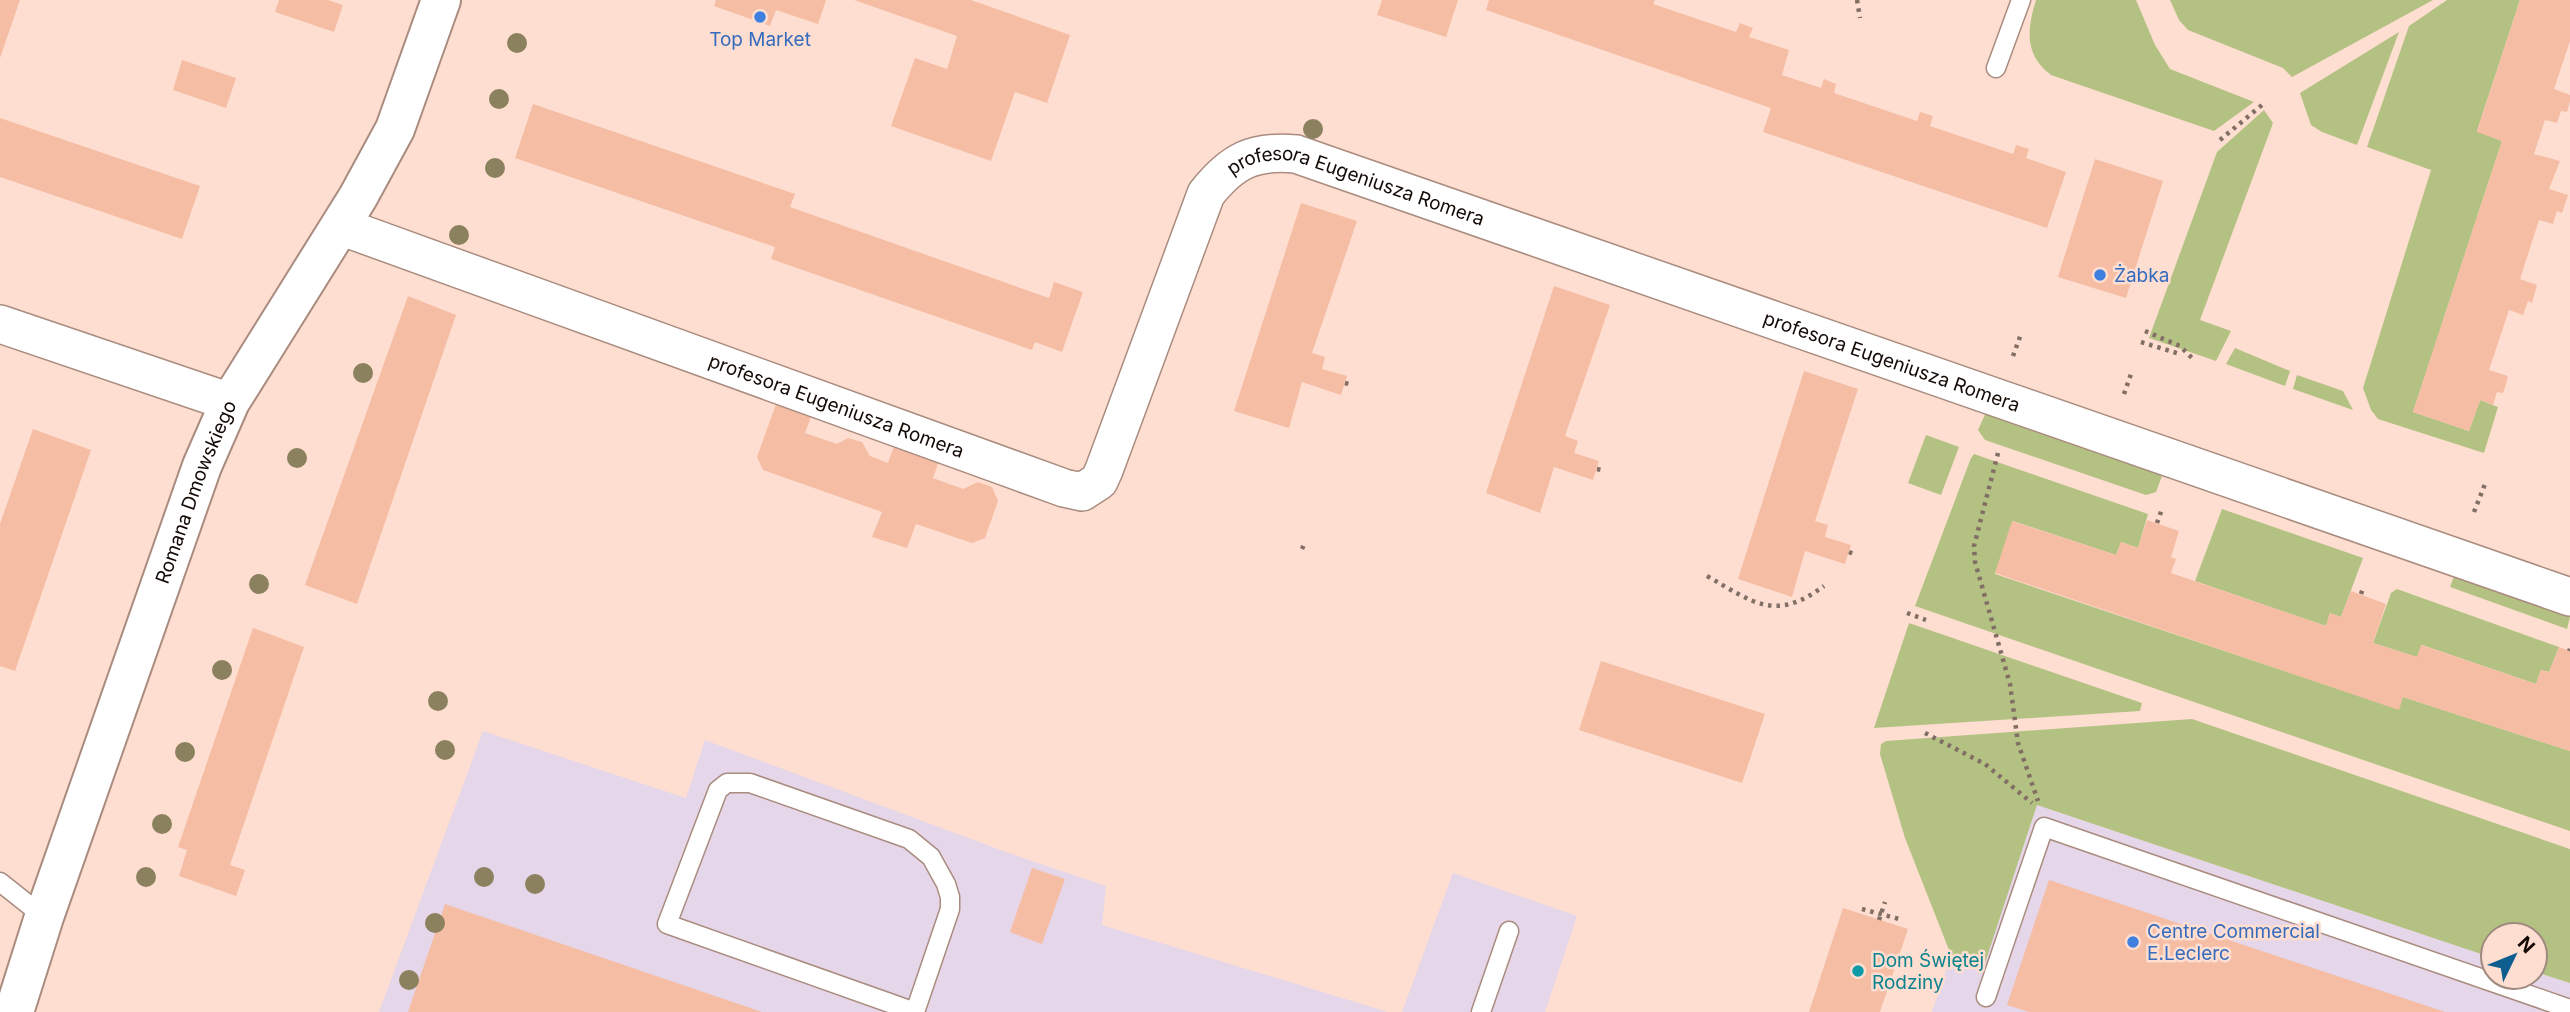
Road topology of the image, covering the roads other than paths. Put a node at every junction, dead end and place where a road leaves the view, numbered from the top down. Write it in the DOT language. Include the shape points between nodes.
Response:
graph roads {
  1 [pos="441,0"];
  2 [pos="2021,0"];
  3 [pos="1996,68"];
  4 [pos="340,226"];
  5 [pos="0,324"];
  6 [pos="230,402"];
  7 [pos="2570,597"];
  8 [pos="0,882"];
  9 [pos="44,917"];
  10 [pos="1509,931"];
  11 [pos="1986,998"];
  12 [pos="2570,1009"];
  13 [pos="14,1012"];
  14 [pos="915,1012"];
  15 [pos="1481,1012"];
  1 -- 4 [label="street, Romana Dmowskiego" via="395,129"];
  2 -- 3 [label="lane"];
  4 -- 6 [label="street, Romana Dmowskiego"];
  4 -- 7 [label="street, profesora Eugeniusza Romera" via="1082,492 1099,481 1104,470 1206,194 1227,171 1254,155 1296,154"];
  5 -- 6 [label="street"];
  6 -- 9 [label="street, Romana Dmowskiego" via="202,466"];
  8 -- 9 [label="lane"];
  9 -- 13 [label="street, Romana Dmowskiego"];
  10 -- 15 [label="lane"];
  11 -- 12 [label="lane" via="2044,827"];
  14 -- 14 [label="lane" via="667,924 718,790 727,783 750,783 909,839 931,857 946,884 950,909"];
}
